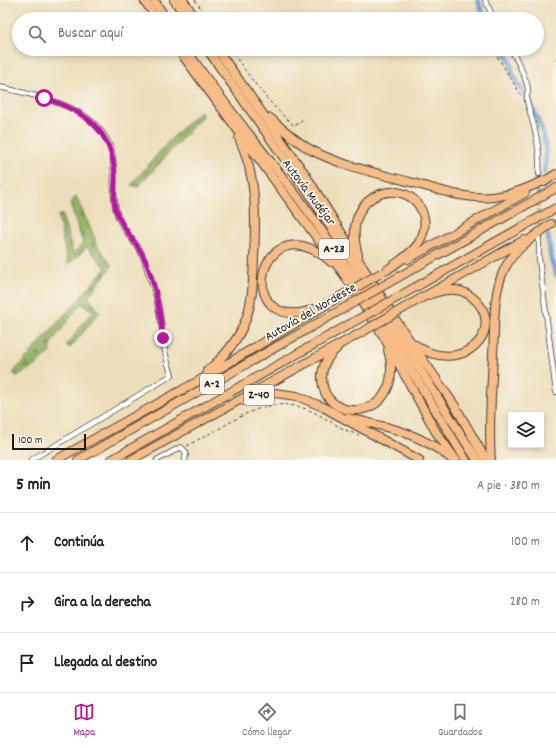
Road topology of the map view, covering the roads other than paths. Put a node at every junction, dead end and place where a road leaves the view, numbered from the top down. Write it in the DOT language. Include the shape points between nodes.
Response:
graph roads {
  1 [pos="144,0"];
  2 [pos="154,0"];
  3 [pos="174,0"];
  4 [pos="184,0"];
  5 [pos="485,0"];
  6 [pos="152,12"];
  7 [pos="162,12"];
  8 [pos="182,12"];
  9 [pos="192,12"];
  10 [pos="491,12"];
  11 [pos="183,56"];
  12 [pos="191,56"];
  13 [pos="212,56"];
  14 [pos="222,56"];
  15 [pos="514,56"];
  16 [pos="0,87"];
  17 [pos="261,110"];
  18 [pos="228,119"];
  19 [pos="539,174"];
  20 [pos="556,174"];
  21 [pos="548,179"];
  22 [pos="556,188"];
  23 [pos="556,208"];
  24 [pos="554,223"];
  25 [pos="539,240"];
  26 [pos="361,263"];
  27 [pos="384,271"];
  28 [pos="345,276"];
  29 [pos="422,297"];
  30 [pos="323,307"];
  31 [pos="354,336"];
  32 [pos="384,337"];
  33 [pos="410,341"];
  34 [pos="556,392"];
  35 [pos="171,395"];
  36 [pos="340,416"];
  37 [pos="181,432"];
  38 [pos="31,460"];
  39 [pos="56,460"];
  40 [pos="78,460"];
  41 [pos="111,460"];
  42 [pos="131,460"];
  43 [pos="157,460"];
  44 [pos="185,460"];
  45 [pos="418,460"];
  46 [pos="455,460"];
  47 [pos="466,460"];
  48 [pos="478,460"];
  49 [pos="486,460"];
  50 [pos="491,460"];
  1 -- 6 [label="highway"];
  2 -- 7 [label="highway"];
  3 -- 8 [label="highway"];
  4 -- 9 [label="highway"];
  5 -- 10 [label="street"];
  11 -- 18 [label="highway"];
  12 -- 47 [label="highway, Autovía Mudéjar / A-23" via="312,216 352,275"];
  13 -- 48 [label="highway, Autovía Mudéjar / A-23" via="313,199"];
  14 -- 17 [label="highway"];
  15 -- 19 [label="street" via="528,91 527,99 540,158"];
  16 -- 38 [label="street" via="68,106 85,116 106,140 114,164 117,215 144,259 158,306 165,356 172,375"];
  17 -- 21 [label="highway" via="293,138 326,157 354,167 458,194 501,196 519,192"];
  17 -- 26 [label="highway"];
  18 -- 28 [label="highway"];
  18 -- 35 [label="highway" via="248,159 255,193 251,300 244,323 226,354 206,372"];
  20 -- 21 [label="highway"];
  21 -- 27 [label="highway"];
  22 -- 40 [label="highway, Autovía del Nordeste / A-2, bridge"];
  23 -- 41 [label="highway, A-2, bridge"];
  24 -- 29 [label="highway"];
  24 -- 50 [label="highway" via="514,254 500,280 496,300"];
  25 -- 34 [label="street" via="539,259"];
  26 -- 27 [label="highway" via="354,233 359,212 366,202 380,194 403,194 416,202 424,220 424,230 413,250"];
  26 -- 33 [label="highway"];
  27 -- 30 [label="highway, bridge"];
  28 -- 30 [label="highway" via="326,258 314,250 302,247 292,246 283,249 273,255 266,264 262,275 262,288 267,300 276,308 285,312 301,313"];
  28 -- 32 [label="highway"];
  29 -- 31 [label="highway, bridge"];
  29 -- 33 [label="highway" via="450,289 468,294 483,312 483,334 468,352 447,356 426,352"];
  30 -- 35 [label="highway"];
  31 -- 32 [label="highway" via="326,360 322,381 333,401 344,408 356,411 373,406 383,397 389,386 390,358"];
  31 -- 37 [label="highway"];
  32 -- 46 [label="highway" via="430,421"];
  33 -- 49 [label="highway" via="455,406"];
  35 -- 39 [label="highway"];
  36 -- 37 [label="highway, Z-40" via="297,396 275,392 261,394 239,403"];
  36 -- 45 [label="highway"];
  36 -- 46 [label="highway, Z-40" via="405,432 428,442"];
  37 -- 42 [label="highway, Z-40"];
  43 -- 44 [label="street" via="180,447 184,449"];
}
